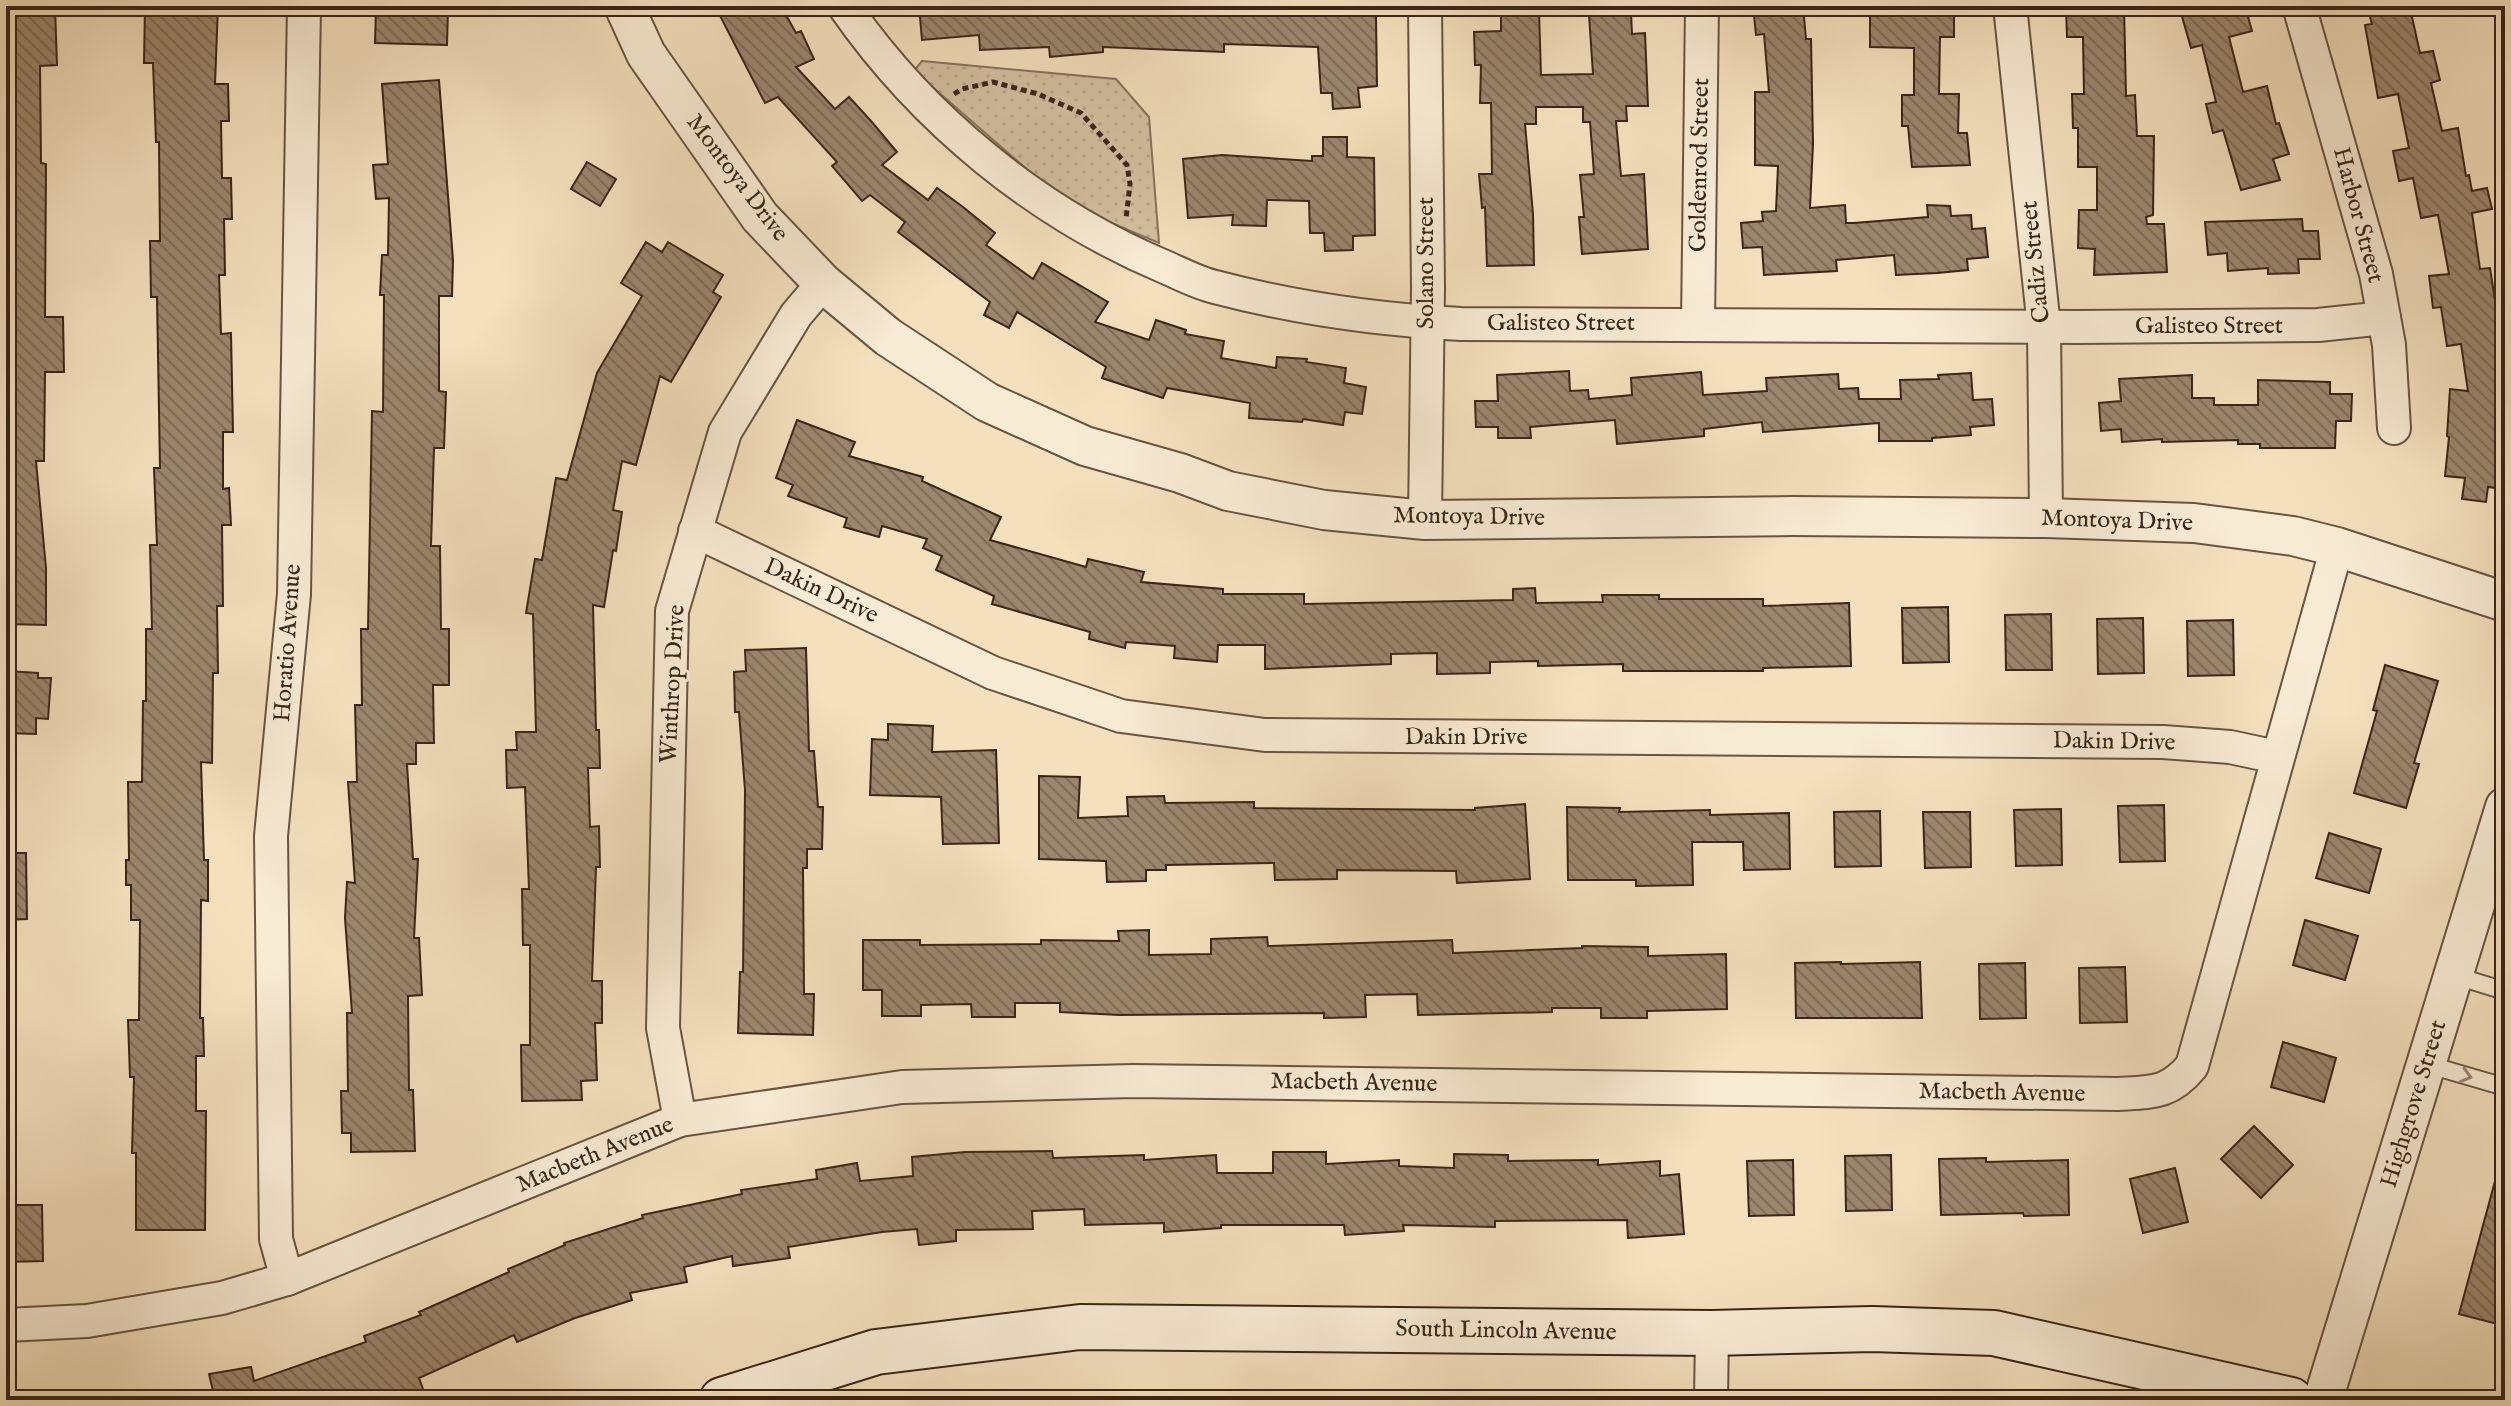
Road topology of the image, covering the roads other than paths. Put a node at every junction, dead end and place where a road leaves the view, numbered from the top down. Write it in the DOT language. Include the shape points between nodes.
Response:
graph roads {
  1 [pos="304,6"];
  2 [pos="624,6"];
  3 [pos="844,6"];
  4 [pos="1425,6"];
  5 [pos="1702,6"];
  6 [pos="2010,6"];
  7 [pos="2299,6"];
  8 [pos="823,283"];
  9 [pos="2384,318"];
  10 [pos="1427,323"];
  11 [pos="1698,323"];
  12 [pos="2044,327"];
  13 [pos="2394,428"];
  14 [pos="2046,518"];
  15 [pos="1425,520"];
  16 [pos="695,531"];
  17 [pos="2337,547"];
  18 [pos="2505,602"];
  19 [pos="2277,757"];
  20 [pos="2505,807"];
  21 [pos="2453,975"];
  22 [pos="2505,991"];
  23 [pos="2426,1064"];
  24 [pos="2505,1087"];
  25 [pos="680,1120"];
  26 [pos="287,1279"];
  27 [pos="6,1325"];
  28 [pos="1712,1333"];
  29 [pos="722,1400"];
  30 [pos="1711,1400"];
  31 [pos="2291,1400"];
  32 [pos="2323,1400"];
  1 -- 26 [label="street, Horatio Avenue" via="294,594 271,836 276,1239"];
  2 -- 8 [label="street, Montoya Drive" via="646,54 760,217"];
  3 -- 10 [label="street, Galisteo Street" via="929,109 1002,172 1075,224 1213,287"];
  4 -- 10 [label="street, Solano Street"];
  5 -- 11 [label="street, Goldenrod Street"];
  6 -- 12 [label="street, Cadiz Street"];
  7 -- 9 [label="street, Harbor Street"];
  8 -- 15 [label="street, Montoya Drive" via="888,337 987,402 1085,446 1228,491 1324,510"];
  8 -- 16 [label="street, Winthrop Drive" via="796,315 725,432"];
  9 -- 12 [label="street, Galisteo Street" via="2318,325"];
  9 -- 13 [label="street, Harbor Street"];
  10 -- 11 [label="street, Galisteo Street"];
  10 -- 15 [label="street, Solano Street"];
  11 -- 12 [label="street, Galisteo Street"];
  12 -- 14 [label="street, Cadiz Street"];
  14 -- 15 [label="street, Montoya Drive"];
  14 -- 17 [label="street, Montoya Drive" via="2194,523"];
  16 -- 19 [label="street, Dakin Drive" via="993,673 1121,716 1265,735 2163,742"];
  16 -- 25 [label="street, Winthrop Drive" via="672,611 667,806 663,1028"];
  17 -- 18 [label="street, Montoya Drive"];
  17 -- 19 [label="street, Macbeth Avenue"];
  19 -- 25 [label="street, Macbeth Avenue" via="2192,1066 2163,1089 2118,1094 1133,1081 902,1087"];
  20 -- 21 [label="street, Highgrove Street"];
  21 -- 22 [label="lane"];
  21 -- 23 [label="street, Highgrove Street"];
  23 -- 24 [label="lane, one-way"];
  23 -- 32 [label="street, Highgrove Street"];
  25 -- 26 [label="street, Macbeth Avenue"];
  26 -- 27 [label="street, Macbeth Avenue" via="222,1298 87,1321"];
  28 -- 29 [label="main road, South Lincoln Avenue" via="1080,1327 876,1352"];
  28 -- 30 [label="street"];
  28 -- 31 [label="main road, South Lincoln Avenue" via="1994,1333"];
}
